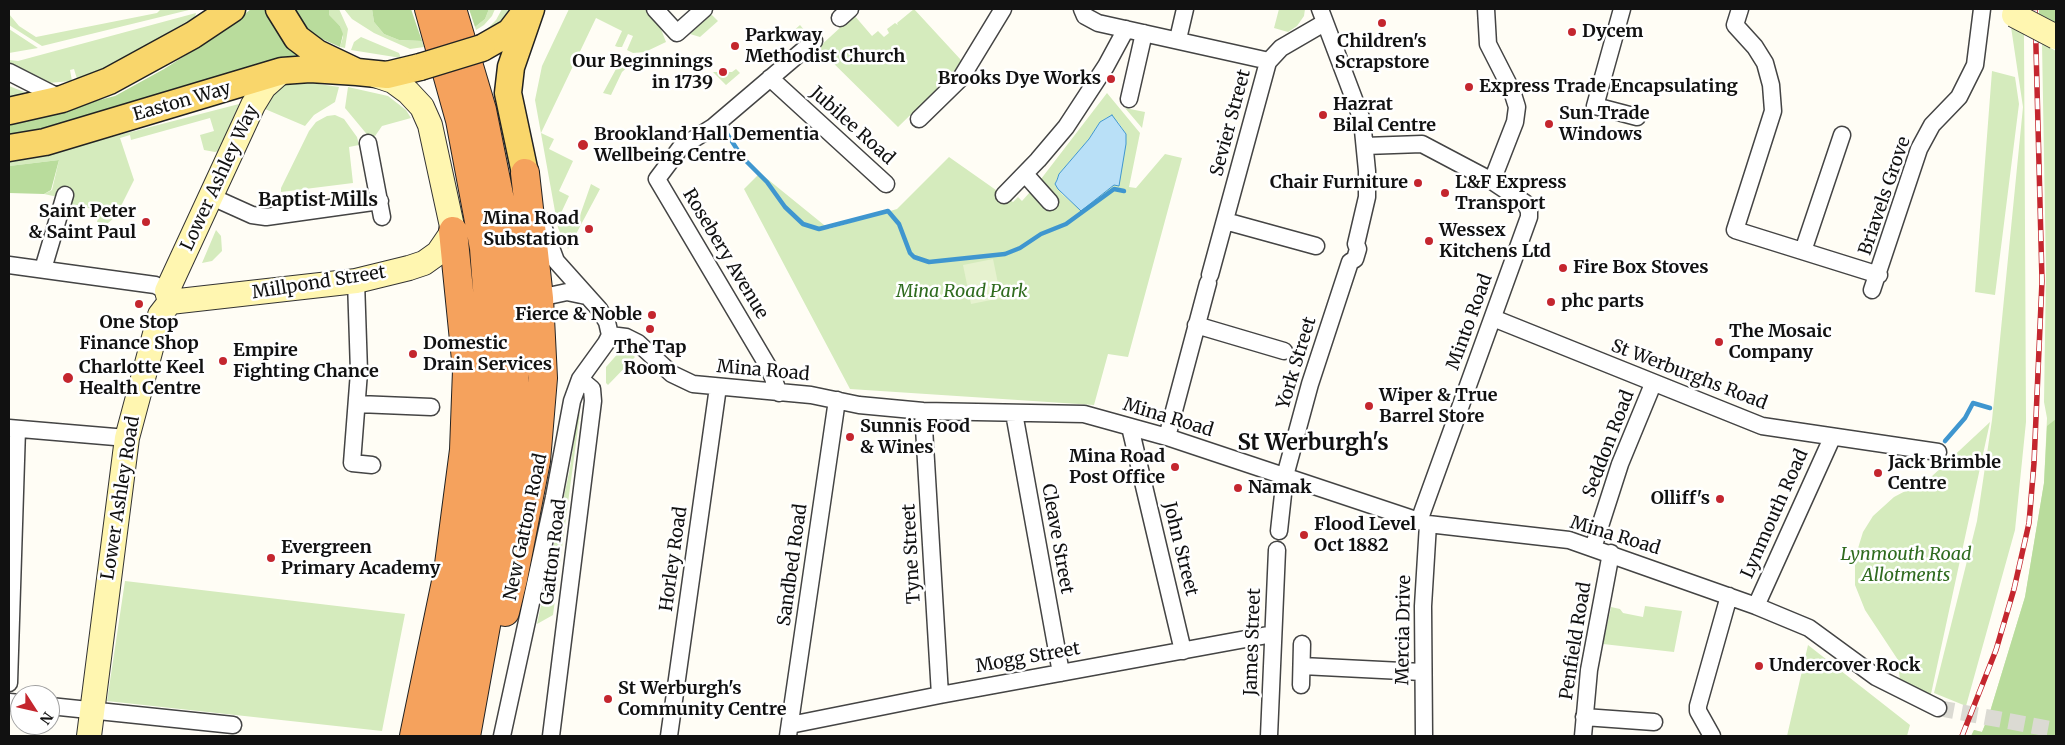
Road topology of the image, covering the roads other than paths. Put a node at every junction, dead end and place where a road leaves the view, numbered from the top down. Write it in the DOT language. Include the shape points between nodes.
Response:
graph roads {
  1 [pos="232,9"];
  2 [pos="279,9"];
  3 [pos="430,9"];
  4 [pos="452,9"];
  5 [pos="530,9"];
  6 [pos="655,9"];
  7 [pos="704,9"];
  8 [pos="1003,9"];
  9 [pos="1185,9"];
  10 [pos="1486,9"];
  11 [pos="1622,9"];
  12 [pos="1740,9"];
  13 [pos="1982,9"];
  14 [pos="1084,12"];
  15 [pos="2008,12"];
  16 [pos="1322,16"];
  17 [pos="1126,29"];
  18 [pos="1144,33"];
  19 [pos="2056,37"];
  20 [pos="1178,39"];
  21 [pos="814,41"];
  22 [pos="1269,61"];
  23 [pos="282,71"];
  24 [pos="9,72"];
  25 [pos="366,74"];
  26 [pos="770,78"];
  27 [pos="62,99"];
  28 [pos="1129,99"];
  29 [pos="9,111"];
  30 [pos="1637,116"];
  31 [pos="919,119"];
  32 [pos="1842,135"];
  33 [pos="368,143"];
  34 [pos="1365,146"];
  35 [pos="9,148"];
  36 [pos="526,173"];
  37 [pos="1025,174"];
  38 [pos="1492,181"];
  39 [pos="886,184"];
  40 [pos="65,195"];
  41 [pos="1004,195"];
  42 [pos="212,197"];
  43 [pos="1050,202"];
  44 [pos="1226,221"];
  45 [pos="453,231"];
  46 [pos="1316,246"];
  47 [pos="1803,251"];
  48 [pos="9,264"];
  49 [pos="43,269"];
  50 [pos="1879,275"];
  51 [pos="356,281"];
  52 [pos="1872,290"];
  53 [pos="168,296"];
  54 [pos="586,296"];
  55 [pos="539,298"];
  56 [pos="1493,318"];
  57 [pos="1196,325"];
  58 [pos="610,335"];
  59 [pos="1284,351"];
  60 [pos="580,379"];
  61 [pos="1653,384"];
  62 [pos="718,387"];
  63 [pos="780,392"];
  64 [pos="837,400"];
  65 [pos="358,404"];
  66 [pos="431,406"];
  67 [pos="923,411"];
  68 [pos="1014,413"];
  69 [pos="1130,427"];
  70 [pos="13,428"];
  71 [pos="1167,437"];
  72 [pos="127,438"];
  73 [pos="1832,438"];
  74 [pos="1938,452"];
  75 [pos="372,465"];
  76 [pos="1285,476"];
  77 [pos="1424,522"];
  78 [pos="1592,548"];
  79 [pos="1611,553"];
  80 [pos="1729,596"];
  81 [pos="1756,606"];
  82 [pos="1273,634"];
  83 [pos="1302,644"];
  84 [pos="1184,651"];
  85 [pos="1302,666"];
  86 [pos="1422,672"];
  87 [pos="1061,673"];
  88 [pos="9,683"];
  89 [pos="1301,686"];
  90 [pos="940,695"];
  91 [pos="60,707"];
  92 [pos="1938,708"];
  93 [pos="91,711"];
  94 [pos="1584,717"];
  95 [pos="1654,722"];
  96 [pos="232,725"];
  97 [pos="789,731"];
  98 [pos="89,736"];
  99 [pos="414,736"];
  100 [pos="440,736"];
  101 [pos="466,736"];
  102 [pos="472,736"];
  103 [pos="502,736"];
  104 [pos="551,736"];
  105 [pos="669,736"];
  106 [pos="1269,736"];
  107 [pos="1424,736"];
  108 [pos="1583,736"];
  109 [pos="1712,736"];
  1 -- 27 [label="main road" via="152,59"];
  2 -- 25 [label="main road" via="297,38 317,53"];
  3 -- 100 [label="highway" via="460,120 484,248 493,369 490,454 472,577"];
  4 -- 101 [label="highway" via="482,110 508,240 515,368 512,457"];
  5 -- 25 [label="main road, Easton Way, bridge" via="510,32 482,48 397,73"];
  5 -- 36 [label="main road" via="511,67 508,93"];
  6 -- 7 [label="street" via="677,33"];
  8 -- 31 [label="street" via="960,78"];
  9 -- 20 [label="street"];
  10 -- 38 [label="street" via="1488,44 1517,107"];
  11 -- 30 [label="street" via="1595,106"];
  12 -- 47 [label="street" via="1736,25 1764,63 1771,85 1773,111 1735,230"];
  13 -- 50 [label="street, Briavels Grove" via="1972,73 1959,97 1932,125 1919,149"];
  14 -- 17 [label="street" via="1098,23"];
  15 -- 19 [label="main road, bridge"];
  16 -- 22 [label="street, Sevier Street"];
  16 -- 34 [label="street, York Street" via="1362,120"];
  17 -- 18 [label="street"];
  17 -- 37 [label="street" via="1074,115"];
  18 -- 20 [label="street"];
  18 -- 28 [label="street"];
  20 -- 22 [label="street"];
  21 -- 26 [label="street"];
  22 -- 44 [label="street, Sevier Street"];
  23 -- 25 [label="main road, Easton Way" via="310,69"];
  23 -- 35 [label="main road, Easton Way" via="45,142"];
  23 -- 42 [label="main road, Lower Ashley Way" via="271,79 258,97"];
  24 -- 27 [label="street"];
  25 -- 45 [label="main road" via="393,81 408,92 426,115 434,138"];
  26 -- 39 [label="street, Jubilee Road"];
  26 -- 63 [label="street, Rosebery Avenue" via="713,127 681,147 658,179"];
  27 -- 29 [label="main road"];
  32 -- 47 [label="street"];
  33 -- 42 [label="street" via="381,209 261,217"];
  34 -- 38 [label="street, Minto Road" via="1422,144"];
  34 -- 76 [label="street, York Street" via="1367,197 1356,244 1351,246 1347,257 1350,262 1310,384"];
  36 -- 54 [label="street" via="553,256"];
  36 -- 55 [label="highway"];
  37 -- 41 [label="street"];
  37 -- 43 [label="street"];
  38 -- 56 [label="street, Minto Road" via="1525,203 1530,214"];
  40 -- 49 [label="street"];
  42 -- 53 [label="main road, Lower Ashley Way"];
  44 -- 46 [label="street"];
  44 -- 57 [label="street, Sevier Street"];
  45 -- 51 [label="main road, Millpond Street" via="438,253 424,263"];
  45 -- 99 [label="highway" via="467,370 464,450 448,572"];
  47 -- 50 [label="street"];
  48 -- 49 [label="street"];
  49 -- 53 [label="street" via="156,285"];
  50 -- 52 [label="street, Briavels Grove"];
  51 -- 53 [label="main road, Millpond Street"];
  51 -- 65 [label="street"];
  53 -- 72 [label="main road, Lower Ashley Road"];
  54 -- 55 [label="street" via="568,292"];
  54 -- 58 [label="street" via="605,318"];
  55 -- 102 [label="highway" via="543,378 536,461 514,579"];
  56 -- 61 [label="street, St Werburghs Road"];
  56 -- 77 [label="street, Minto Road"];
  57 -- 59 [label="street"];
  57 -- 71 [label="street, Sevier Street"];
  58 -- 60 [label="street, New Gatton Road"];
  58 -- 62 [label="street, Mina Road" via="638,343 684,381"];
  60 -- 103 [label="street, New Gatton Road" via="572,401"];
  60 -- 104 [label="street, Gatton Road" via="592,389 593,401"];
  61 -- 73 [label="street, St Werburghs Road" via="1762,426"];
  61 -- 78 [label="street, Seddon Road" via="1620,464"];
  62 -- 63 [label="street, Mina Road"];
  62 -- 105 [label="street, Horley Road"];
  63 -- 64 [label="street, Mina Road"];
  64 -- 67 [label="street, Mina Road"];
  64 -- 97 [label="street, Sandbed Road"];
  65 -- 66 [label="street"];
  65 -- 75 [label="street" via="352,464"];
  67 -- 68 [label="street, Mina Road"];
  67 -- 90 [label="street, Tyne Street"];
  68 -- 69 [label="street, Mina Road" via="1084,414"];
  68 -- 87 [label="street, Cleave Street"];
  69 -- 71 [label="street, Mina Road"];
  69 -- 84 [label="street, John Street"];
  70 -- 72 [label="street"];
  70 -- 88 [label="street"];
  71 -- 76 [label="street, Mina Road"];
  72 -- 93 [label="main road, Lower Ashley Road"];
  73 -- 74 [label="street, St Werburghs Road"];
  73 -- 81 [label="street, Lynmouth Road"];
  76 -- 77 [label="street, Mina Road"];
  76 -- 82 [label="street, James Street" via="1278,531 1284,536 1283,546 1277,550"];
  77 -- 78 [label="street, Mina Road" via="1569,540"];
  77 -- 86 [label="street, Mercia Drive"];
  78 -- 79 [label="street, Mina Road"];
  79 -- 80 [label="street, Mina Road"];
  79 -- 94 [label="street, Penfield Road" via="1589,670"];
  80 -- 81 [label="street, Mina Road"];
  80 -- 109 [label="street" via="1698,706"];
  81 -- 92 [label="street, Mina Road" via="1809,628 1876,677"];
  82 -- 84 [label="street, Mogg Street"];
  82 -- 106 [label="street, James Street"];
  83 -- 85 [label="street"];
  84 -- 87 [label="street, Mogg Street"];
  85 -- 86 [label="street"];
  85 -- 89 [label="street"];
  86 -- 107 [label="street, Mercia Drive"];
  87 -- 90 [label="street, Mogg Street"];
  90 -- 97 [label="street, Mogg Street"];
  91 -- 93 [label="street"];
  93 -- 96 [label="street"];
  93 -- 98 [label="main road, Lower Ashley Road"];
  94 -- 95 [label="street"];
  94 -- 108 [label="street, Penfield Road"];
}
